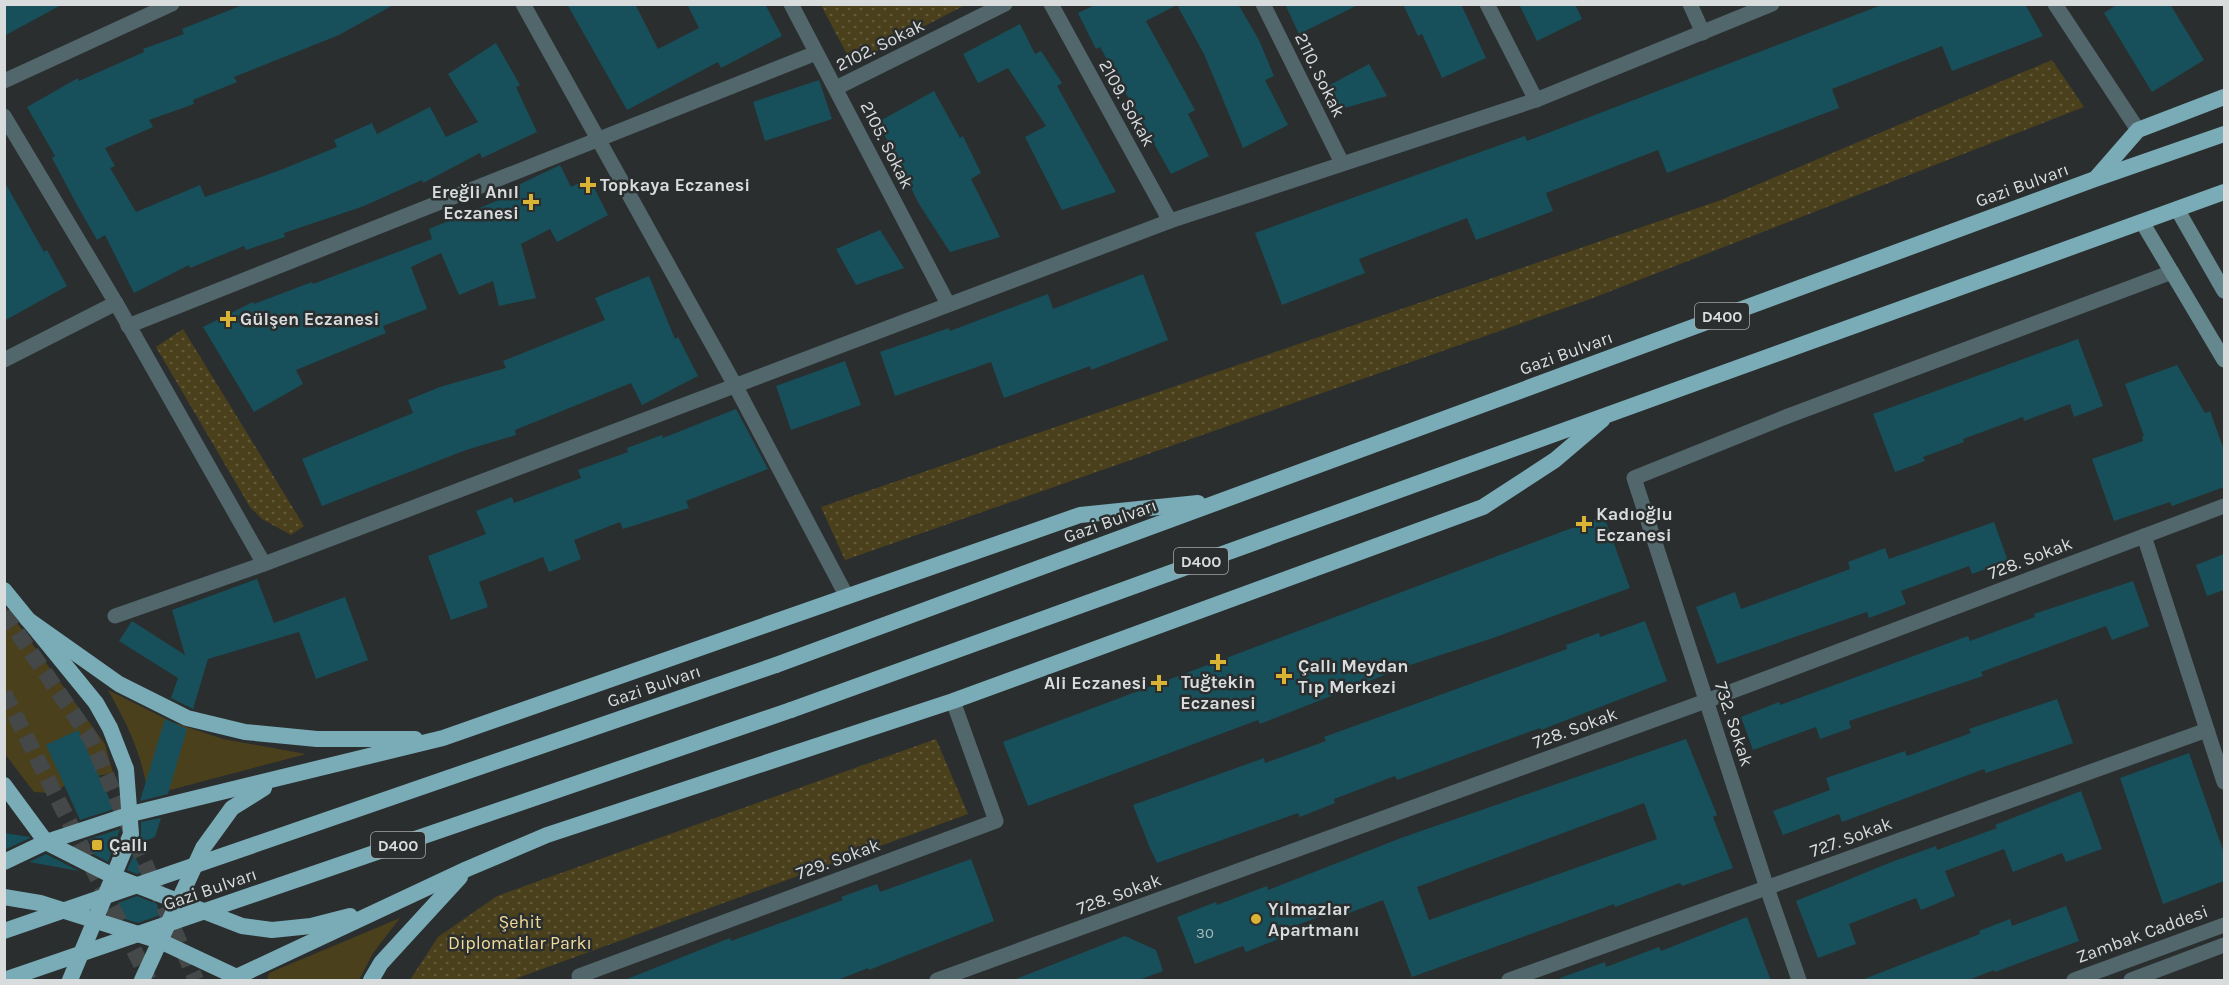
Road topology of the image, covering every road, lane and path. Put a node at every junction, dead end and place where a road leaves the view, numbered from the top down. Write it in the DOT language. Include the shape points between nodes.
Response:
graph roads {
  1 [pos="172,4"];
  2 [pos="523,4"];
  3 [pos="791,4"];
  4 [pos="1005,4"];
  5 [pos="1051,4"];
  6 [pos="1263,4"];
  7 [pos="1487,4"];
  8 [pos="1689,4"];
  9 [pos="1772,4"];
  10 [pos="2055,4"];
  11 [pos="1703,33"];
  12 [pos="816,53"];
  13 [pos="4,81"];
  14 [pos="836,88"];
  15 [pos="2224,97"];
  16 [pos="1536,100"];
  17 [pos="4,116"];
  18 [pos="2138,130"];
  19 [pos="2224,134"];
  20 [pos="598,141"];
  21 [pos="1342,164"];
  22 [pos="2095,179"];
  23 [pos="2224,192"];
  24 [pos="2177,209"];
  25 [pos="1170,221"];
  26 [pos="2142,222"];
  27 [pos="2172,272"];
  28 [pos="2224,291"];
  29 [pos="116,303"];
  30 [pos="948,304"];
  31 [pos="128,326"];
  32 [pos="4,360"];
  33 [pos="2224,360"];
  34 [pos="736,387"];
  35 [pos="1612,412"];
  36 [pos="1221,501"];
  37 [pos="2224,506"];
  38 [pos="2144,536"];
  39 [pos="264,564"];
  40 [pos="4,590"];
  41 [pos="846,595"];
  42 [pos="115,616"];
  43 [pos="27,619"];
  44 [pos="953,701"];
  45 [pos="1706,701"];
  46 [pos="2207,730"];
  47 [pos="443,738"];
  48 [pos="278,780"];
  49 [pos="2224,782"];
  50 [pos="4,785"];
  51 [pos="131,814"];
  52 [pos="46,842"];
  53 [pos="4,862"];
  54 [pos="467,869"];
  55 [pos="113,876"];
  56 [pos="1767,888"];
  57 [pos="4,897"];
  58 [pos="178,902"];
  59 [pos="383,908"];
  60 [pos="95,920"];
  61 [pos="2224,925"];
  62 [pos="4,931"];
  63 [pos="160,940"];
  64 [pos="2224,945"];
  65 [pos="238,979"];
  66 [pos="575,979"];
  67 [pos="4,980"];
  68 [pos="70,981"];
  69 [pos="142,981"];
  70 [pos="371,981"];
  71 [pos="937,981"];
  72 [pos="1509,981"];
  73 [pos="1799,981"];
  74 [pos="2074,981"];
  75 [pos="2131,981"];
  1 -- 13 [label="street"];
  2 -- 20 [label="street"];
  3 -- 12 [label="street, 2105. Sokak"];
  4 -- 14 [label="street, 2102. Sokak"];
  5 -- 25 [label="street, 2109. Sokak"];
  6 -- 21 [label="street, 2110. Sokak"];
  7 -- 16 [label="street"];
  8 -- 11 [label="street"];
  9 -- 11 [label="street"];
  10 -- 18 [label="street"];
  11 -- 16 [label="street"];
  12 -- 14 [label="street, 2105. Sokak"];
  12 -- 20 [label="street"];
  14 -- 30 [label="street, 2105. Sokak"];
  15 -- 18 [label="highway"];
  16 -- 21 [label="street"];
  17 -- 29 [label="street"];
  18 -- 22 [label="highway"];
  19 -- 22 [label="highway, Gazi Bulvarı / D400"];
  20 -- 31 [label="street"];
  20 -- 34 [label="street"];
  21 -- 25 [label="street"];
  22 -- 36 [label="highway, Gazi Bulvarı / D400"];
  23 -- 24 [label="highway, Gazi Bulvarı / D400"];
  24 -- 26 [label="highway, Gazi Bulvarı / D400"];
  24 -- 28 [label="main road"];
  25 -- 30 [label="street"];
  26 -- 27 [label="main road"];
  26 -- 35 [label="highway, Gazi Bulvarı / D400"];
  27 -- 33 [label="main road"];
  27 -- 45 [label="street, 732. Sokak" via="1634,478"];
  29 -- 31 [label="street"];
  29 -- 32 [label="street"];
  30 -- 34 [label="street"];
  31 -- 39 [label="street"];
  34 -- 39 [label="street"];
  34 -- 41 [label="street"];
  35 -- 44 [label="highway" via="1555,460 1483,507"];
  35 -- 67 [label="highway, Gazi Bulvarı / D400, bridge" via="790,710"];
  36 -- 41 [label="highway" via="1080,515"];
  36 -- 62 [label="highway, Gazi Bulvarı / D400, bridge" via="776,665"];
  37 -- 38 [label="street, 728. Sokak"];
  38 -- 45 [label="street, 728. Sokak"];
  38 -- 46 [label="street"];
  39 -- 42 [label="street"];
  40 -- 43 [label="highway"];
  41 -- 47 [label="highway"];
  43 -- 47 [label="highway" via="119,684 187,718 245,732 317,740"];
  43 -- 51 [label="highway" via="96,703 110,728 126,769"];
  44 -- 54 [label="highway" via="547,835"];
  44 -- 66 [label="street, 729. Sokak" via="996,821"];
  45 -- 56 [label="street, 732. Sokak"];
  45 -- 71 [label="street, 728. Sokak"];
  46 -- 49 [label="street"];
  46 -- 56 [label="street, 727. Sokak"];
  47 -- 48 [label="highway"];
  48 -- 51 [label="highway"];
  48 -- 58 [label="highway" via="232,808 203,848"];
  50 -- 52 [label="highway"];
  51 -- 52 [label="highway"];
  51 -- 55 [label="highway" via="131,834"];
  52 -- 53 [label="highway"];
  52 -- 55 [label="highway"];
  54 -- 59 [label="highway"];
  54 -- 70 [label="highway" via="414,924"];
  55 -- 58 [label="highway"];
  55 -- 60 [label="highway"];
  56 -- 72 [label="street, 727. Sokak"];
  56 -- 73 [label="street, 732. Sokak"];
  57 -- 60 [label="highway" via="40,903"];
  58 -- 59 [label="highway" via="242,926 272,930 311,926"];
  58 -- 63 [label="highway"];
  59 -- 65 [label="highway"];
  60 -- 63 [label="highway"];
  60 -- 68 [label="highway"];
  61 -- 74 [label="street, Zambak Caddesi"];
  63 -- 65 [label="highway"];
  63 -- 69 [label="highway"];
  64 -- 75 [label="street"];
}
